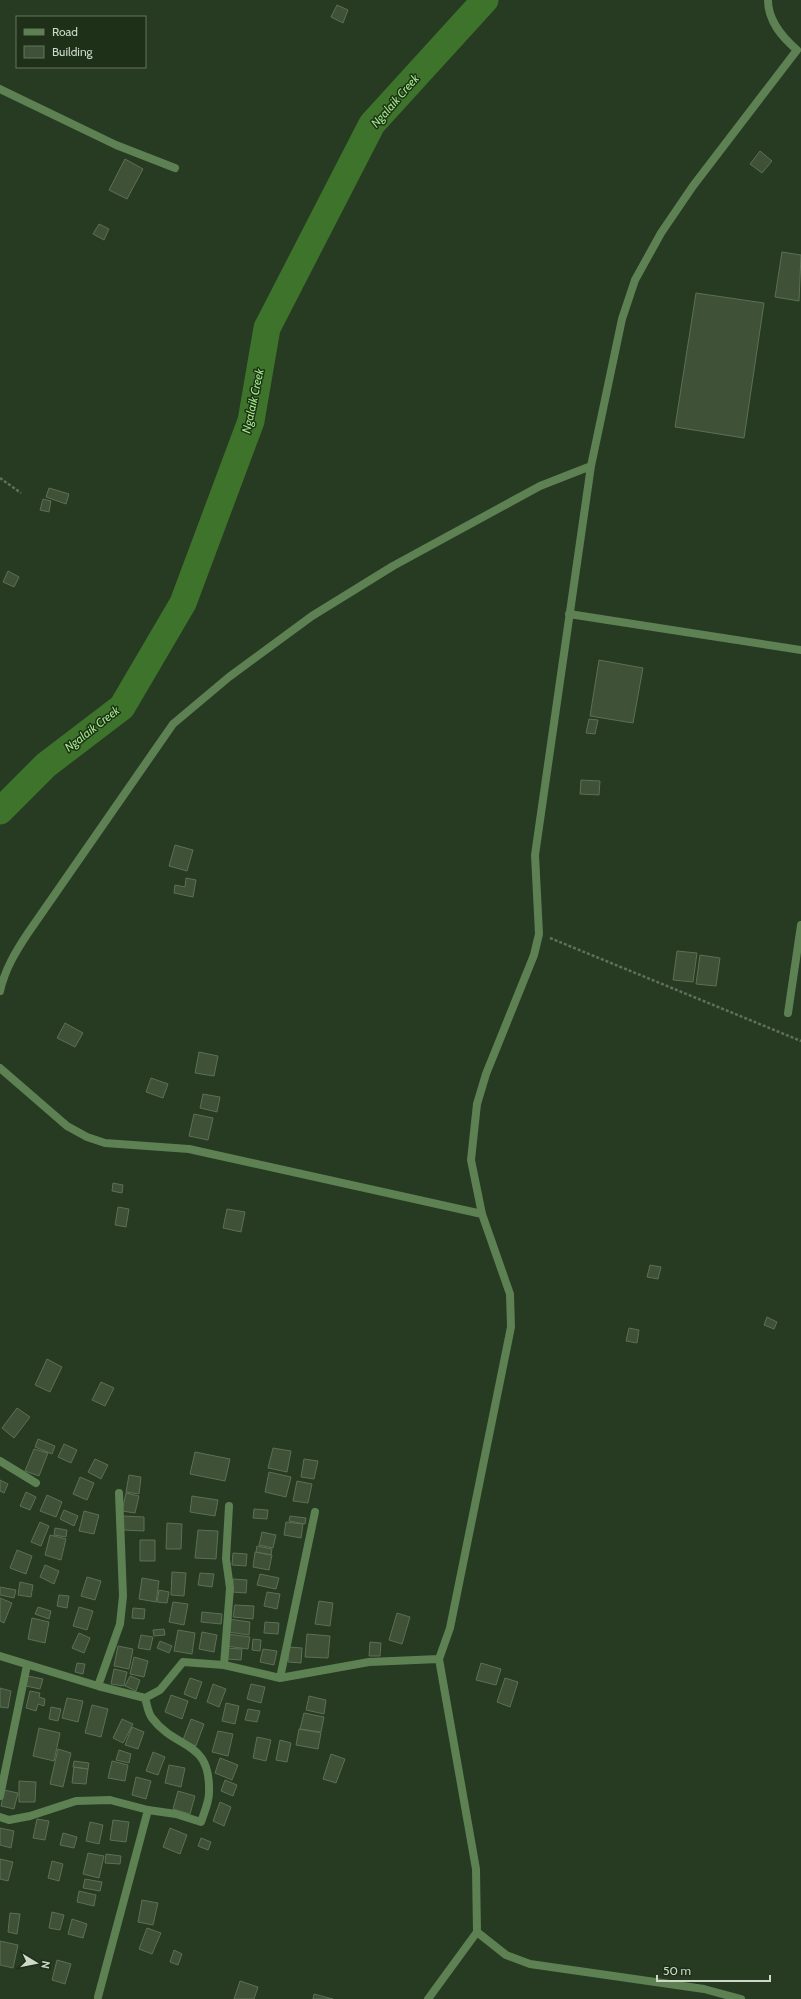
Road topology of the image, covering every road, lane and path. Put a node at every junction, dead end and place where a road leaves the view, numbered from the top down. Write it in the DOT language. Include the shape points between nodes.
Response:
graph roads {
  1 [pos="768,0"];
  2 [pos="799,50"];
  3 [pos="0,89"];
  4 [pos="175,168"];
  5 [pos="591,466"];
  6 [pos="0,478"];
  7 [pos="21,493"];
  8 [pos="570,614"];
  9 [pos="801,650"];
  10 [pos="801,925"];
  11 [pos="539,934"];
  12 [pos="0,991"];
  13 [pos="788,1013"];
  14 [pos="801,1041"];
  15 [pos="0,1068"];
  16 [pos="482,1214"];
  17 [pos="0,1461"];
  18 [pos="36,1483"];
  19 [pos="119,1493"];
  20 [pos="229,1506"];
  21 [pos="315,1512"];
  22 [pos="0,1656"];
  23 [pos="439,1659"];
  24 [pos="27,1665"];
  25 [pos="224,1665"];
  26 [pos="280,1678"];
  27 [pos="98,1686"];
  28 [pos="145,1698"];
  29 [pos="0,1796"];
  30 [pos="148,1810"];
  31 [pos="0,1818"];
  32 [pos="477,1932"];
  33 [pos="98,1996"];
  34 [pos="428,1999"];
  35 [pos="742,1999"];
  1 -- 2 [label="street" via="774,26 784,39"];
  2 -- 5 [label="street" via="693,186 661,233 635,280 622,319"];
  3 -- 4 [label="street" via="116,145"];
  5 -- 8 [label="street"];
  5 -- 12 [label="street" via="534,490 392,566 312,616 229,677 173,724 13,956 2,979"];
  6 -- 7 [label="path"];
  8 -- 9 [label="street"];
  8 -- 11 [label="street" via="535,855"];
  10 -- 13 [label="street"];
  11 -- 14 [label="path"];
  11 -- 16 [label="street" via="534,955 486,1074 477,1104 471,1160"];
  15 -- 16 [label="street" via="67,1126 87,1138 105,1143 189,1149"];
  16 -- 23 [label="street" via="510,1294 511,1327 450,1628"];
  17 -- 18 [label="street"];
  19 -- 27 [label="street" via="123,1596 120,1624"];
  20 -- 25 [label="street" via="226,1559 230,1588"];
  21 -- 26 [label="street"];
  22 -- 24 [label="street"];
  23 -- 26 [label="street" via="369,1662"];
  23 -- 32 [label="street" via="476,1869"];
  24 -- 27 [label="street"];
  24 -- 29 [label="street"];
  25 -- 26 [label="street"];
  25 -- 28 [label="street" via="183,1662 160,1690"];
  27 -- 28 [label="street"];
  28 -- 30 [label="street" via="150,1717 166,1732 193,1748 204,1759 210,1794 201,1822 176,1814"];
  30 -- 31 [label="street" via="110,1800 76,1801 30,1816 9,1820"];
  30 -- 33 [label="street"];
  32 -- 34 [label="street"];
  32 -- 35 [label="street" via="506,1955 530,1964 704,1990"];
}
